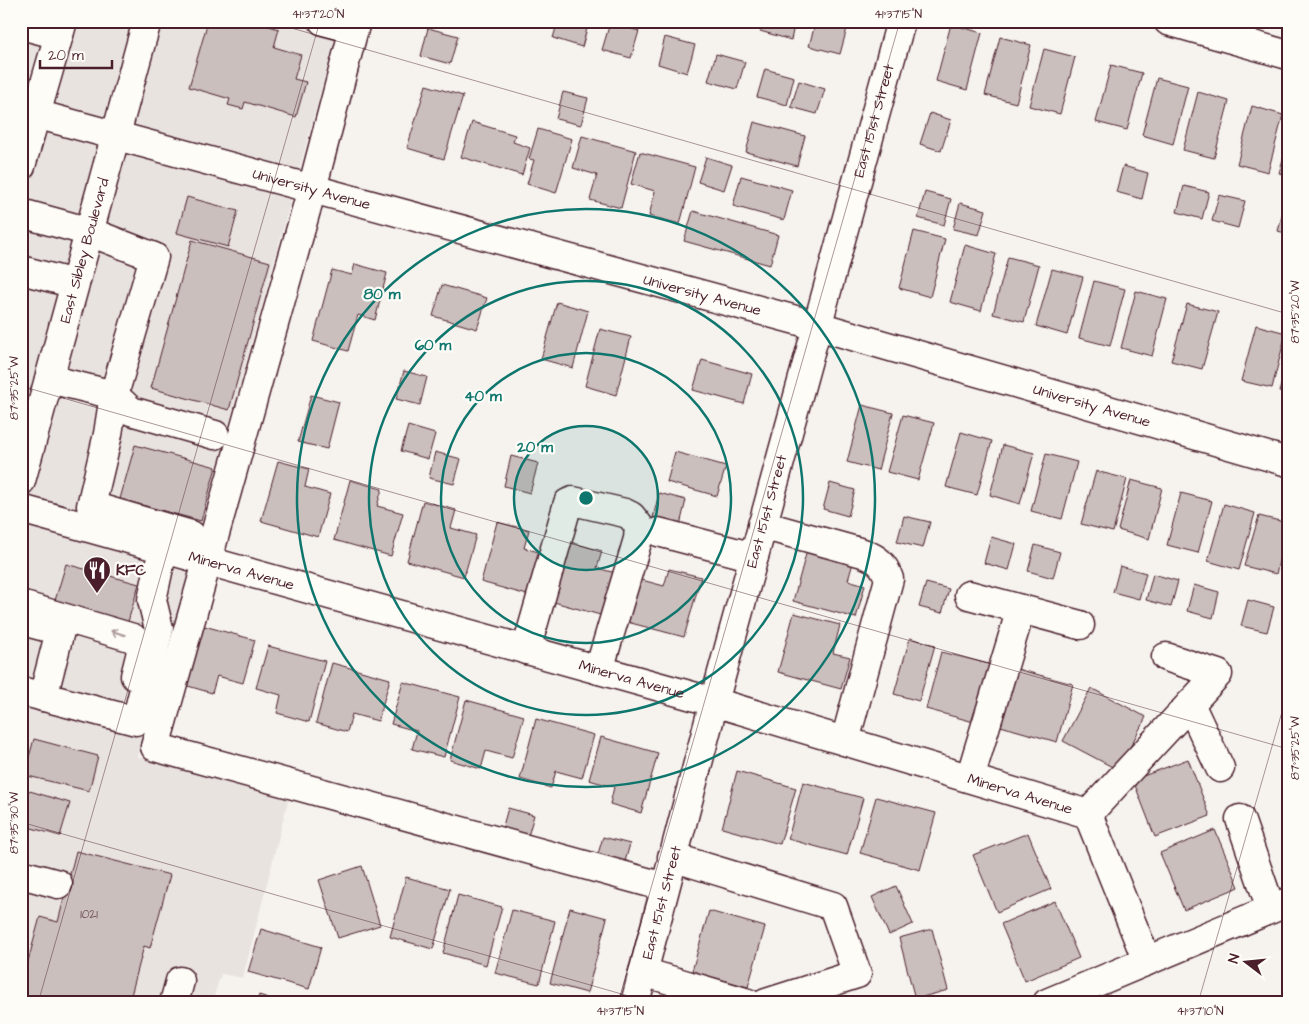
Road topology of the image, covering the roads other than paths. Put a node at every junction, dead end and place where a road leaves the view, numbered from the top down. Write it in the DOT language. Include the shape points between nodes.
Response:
graph roads {
  1 [pos="147,21"];
  2 [pos="323,21"];
  3 [pos="901,21"];
  4 [pos="1168,21"];
  5 [pos="21,25"];
  6 [pos="355,25"];
  7 [pos="61,28"];
  8 [pos="1288,55"];
  9 [pos="29,112"];
  10 [pos="116,136"];
  11 [pos="21,166"];
  12 [pos="312,189"];
  13 [pos="21,213"];
  14 [pos="90,232"];
  15 [pos="21,270"];
  16 [pos="75,284"];
  17 [pos="818,326"];
  18 [pos="49,379"];
  19 [pos="114,395"];
  20 [pos="215,435"];
  21 [pos="1288,462"];
  22 [pos="21,481"];
  23 [pos="21,509"];
  24 [pos="762,525"];
  25 [pos="658,532"];
  26 [pos="191,534"];
  27 [pos="163,549"];
  28 [pos="754,557"];
  29 [pos="206,561"];
  30 [pos="969,595"];
  31 [pos="21,605"];
  32 [pos="1021,609"];
  33 [pos="21,620"];
  34 [pos="1080,625"];
  35 [pos="526,650"];
  36 [pos="1166,657"];
  37 [pos="599,670"];
  38 [pos="32,694"];
  39 [pos="714,702"];
  40 [pos="1190,704"];
  41 [pos="125,718"];
  42 [pos="845,741"];
  43 [pos="1220,768"];
  44 [pos="970,778"];
  45 [pos="1088,814"];
  46 [pos="1240,818"];
  47 [pos="672,857"];
  48 [pos="21,874"];
  49 [pos="58,884"];
  50 [pos="664,887"];
  51 [pos="1280,906"];
  52 [pos="1147,961"];
  53 [pos="643,972"];
  54 [pos="635,1003"];
  55 [pos="748,1003"];
  56 [pos="766,1003"];
  57 [pos="1047,1003"];
  1 -- 10 [label="street, East Sibley Boulevard"];
  2 -- 6 [label="street"];
  3 -- 17 [label="street, East 151st Street"];
  4 -- 8 [label="street"];
  5 -- 7 [label="street"];
  6 -- 12 [label="street"];
  7 -- 9 [label="street"];
  9 -- 10 [label="street, University Avenue"];
  9 -- 11 [label="street"];
  10 -- 12 [label="street, University Avenue"];
  10 -- 14 [label="street, East Sibley Boulevard"];
  12 -- 17 [label="street, University Avenue"];
  12 -- 29 [label="street"];
  13 -- 14 [label="street"];
  14 -- 16 [label="street, East Sibley Boulevard"];
  14 -- 19 [label="street" via="154,257"];
  15 -- 16 [label="street"];
  16 -- 18 [label="street, East Sibley Boulevard"];
  17 -- 21 [label="street, University Avenue"];
  17 -- 24 [label="street, East 151st Street"];
  18 -- 19 [label="street"];
  18 -- 22 [label="street, East Sibley Boulevard"];
  19 -- 20 [label="street" via="131,411"];
  19 -- 26 [label="street" via="91,506"];
  23 -- 27 [label="street, Minerva Avenue"];
  24 -- 28 [label="street, East 151st Street"];
  24 -- 42 [label="street" via="863,553 885,566 889,579"];
  25 -- 28 [label="street"];
  27 -- 29 [label="street, Minerva Avenue"];
  27 -- 41 [label="street" via="152,600 159,629 136,722"];
  28 -- 39 [label="street, East 151st Street"];
  29 -- 35 [label="street, Minerva Avenue"];
  29 -- 50 [label="street" via="155,747"];
  30 -- 32 [label="street"];
  41 -- 31 [label="street, one-way" via="142,648 132,638"];
  32 -- 34 [label="street"];
  32 -- 44 [label="street"];
  33 -- 38 [label="street" via="60,631"];
  35 -- 37 [label="street, Minerva Avenue"];
  35 -- 37 [label="street" via="568,503 574,501 625,513 639,526 638,539"];
  36 -- 40 [label="street" via="1218,674"];
  37 -- 39 [label="street, Minerva Avenue"];
  38 -- 41 [label="street"];
  39 -- 42 [label="street, Minerva Avenue"];
  39 -- 47 [label="street, East 151st Street"];
  40 -- 43 [label="street"];
  40 -- 45 [label="street"];
  42 -- 44 [label="street, Minerva Avenue"];
  44 -- 45 [label="street, Minerva Avenue"];
  45 -- 52 [label="street, Minerva Avenue"];
  46 -- 51 [label="street"];
  47 -- 50 [label="street, East 151st Street"];
  47 -- 56 [label="street" via="833,906 857,974"];
  48 -- 49 [label="street"];
  50 -- 53 [label="street, East 151st Street"];
  51 -- 52 [label="street"];
  52 -- 57 [label="street"];
  53 -- 54 [label="street, East 151st Street"];
  53 -- 55 [label="street"];
}
